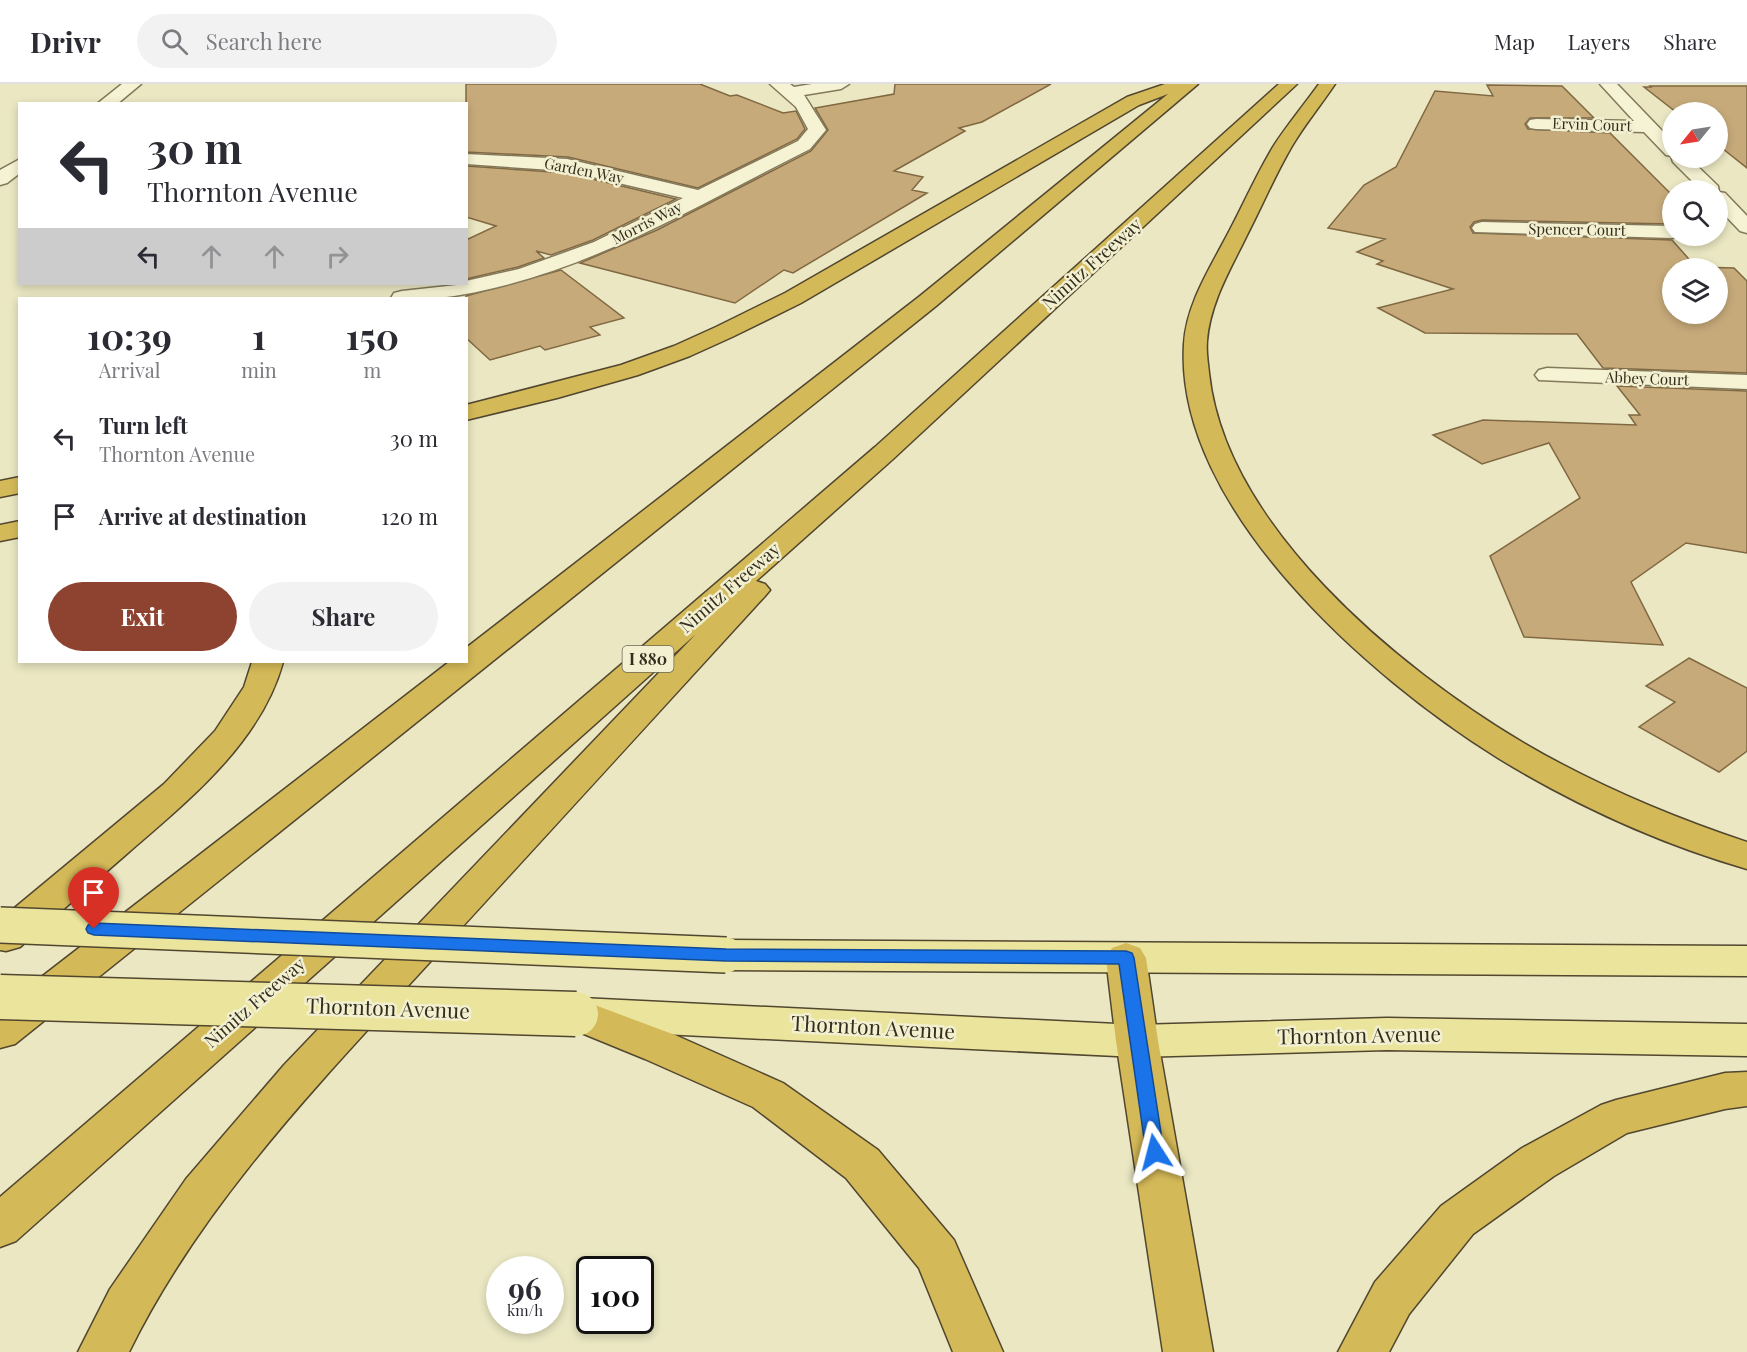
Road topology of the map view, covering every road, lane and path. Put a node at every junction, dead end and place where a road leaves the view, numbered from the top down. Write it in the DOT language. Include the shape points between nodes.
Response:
graph roads {
  1 [pos="133,84"];
  2 [pos="841,84"];
  3 [pos="1180,84"];
  4 [pos="1190,84"];
  5 [pos="1289,84"];
  6 [pos="1327,84"];
  7 [pos="1608,84"];
  8 [pos="786,88"];
  9 [pos="108,102"];
  10 [pos="1536,124"];
  11 [pos="1648,127"];
  12 [pos="1662,141"];
  13 [pos="16,155"];
  14 [pos="468,159"];
  15 [pos="1689,168"];
  16 [pos="0,179"];
  17 [pos="1701,180"];
  18 [pos="699,196"];
  19 [pos="1728,207"];
  20 [pos="1747,227"];
  21 [pos="1482,228"];
  22 [pos="1662,232"];
  23 [pos="412,297"];
  24 [pos="1547,375"];
  25 [pos="1747,382"];
  26 [pos="468,412"];
  27 [pos="884,453"];
  28 [pos="18,485"];
  29 [pos="0,489"];
  30 [pos="18,529"];
  31 [pos="0,533"];
  32 [pos="267,663"];
  33 [pos="1747,856"];
  34 [pos="0,925"];
  35 [pos="0,942"];
  36 [pos="1126,958"];
  37 [pos="1747,961"];
  38 [pos="0,997"];
  39 [pos="576,1014"];
  40 [pos="0,1032"];
  41 [pos="1747,1040"];
  42 [pos="1137,1041"];
  43 [pos="1747,1089"];
  44 [pos="0,1226"];
  45 [pos="103,1352"];
  46 [pos="978,1352"];
  47 [pos="1188,1352"];
  48 [pos="1363,1352"];
  1 -- 9 [label="street"];
  2 -- 8 [label="street"];
  3 -- 26 [label="highway" via="1133,101 741,325 609,376"];
  4 -- 40 [label="highway" via="928,301"];
  5 -- 27 [label="highway, Nimitz Freeway / I 880"];
  6 -- 33 [label="highway" via="1283,147 1204,305 1195,344 1196,374 1216,453 1243,502 1278,551 1330,609 1399,671 1481,731 1571,783 1684,834"];
  7 -- 11 [label="street"];
  8 -- 18 [label="street, Morris Way" via="808,109 817,130 804,145"];
  10 -- 11 [label="street, Ervin Court"];
  11 -- 12 [label="street"];
  13 -- 16 [label="street"];
  14 -- 18 [label="street, Garden Way" via="567,165"];
  15 -- 17 [label="street"];
  18 -- 23 [label="street, Morris Way" via="601,246 525,274"];
  19 -- 20 [label="street"];
  21 -- 22 [label="street, Spencer Court"];
  24 -- 25 [label="street, Abbey Court"];
  27 -- 44 [label="highway, Nimitz Freeway / I 880"];
  27 -- 45 [label="highway" via="299,1077 202,1193 127,1305"];
  28 -- 29 [label="highway"];
  30 -- 31 [label="highway"];
  32 -- 35 [label="highway" via="260,687 220,746 176,792"];
  34 -- 36 [label="main road, bridge" via="726,955"];
  36 -- 37 [label="main road"];
  36 -- 42 [label="highway"];
  38 -- 39 [label="main road, Thornton Avenue, bridge"];
  39 -- 42 [label="main road, Thornton Avenue"];
  39 -- 46 [label="highway" via="768,1095 862,1164 937,1255"];
  41 -- 42 [label="main road, Thornton Avenue" via="1387,1034"];
  42 -- 47 [label="highway"];
  43 -- 48 [label="highway" via="1616,1118 1538,1162 1456,1220 1392,1298"];
}
